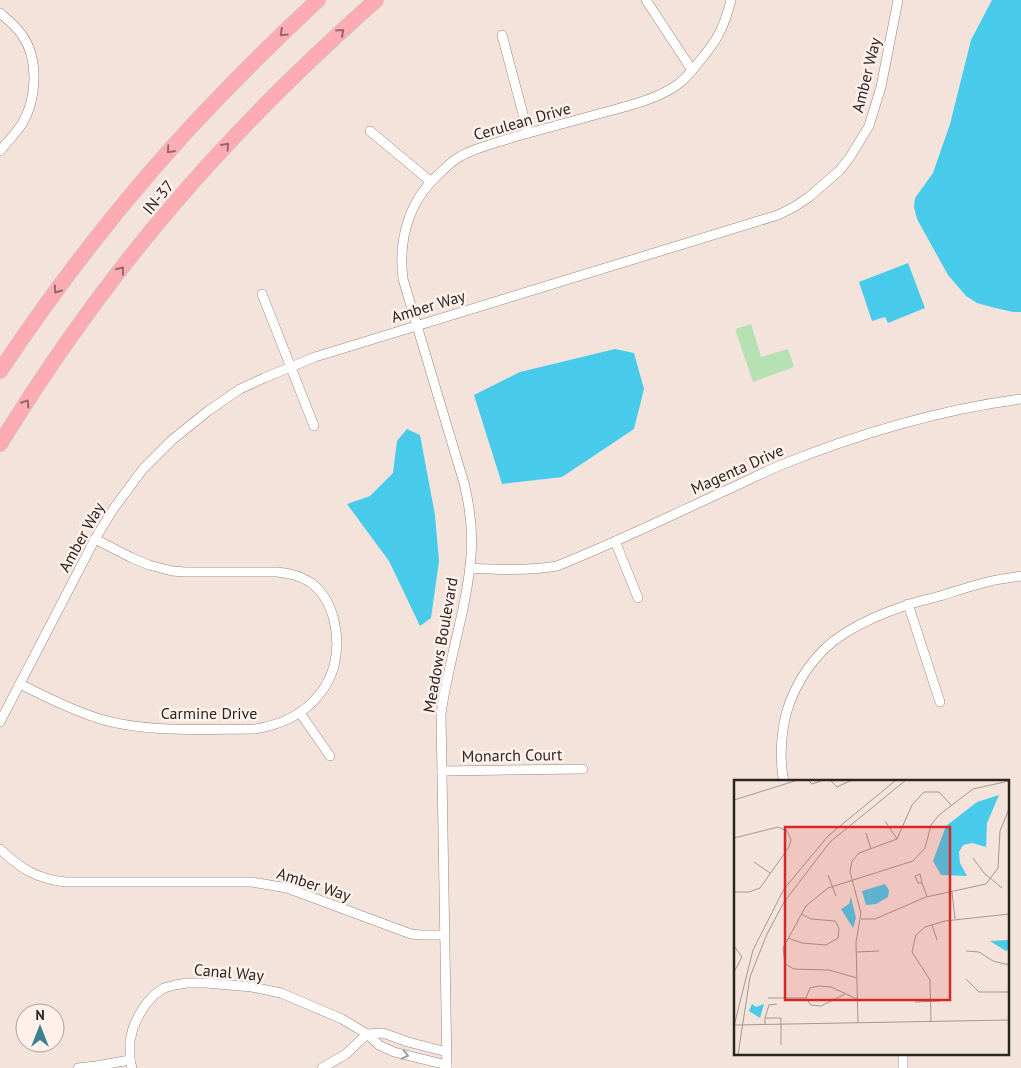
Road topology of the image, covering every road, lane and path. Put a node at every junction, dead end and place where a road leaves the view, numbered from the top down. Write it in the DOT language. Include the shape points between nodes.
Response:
graph roads {
  1 [pos="318,0"];
  2 [pos="376,0"];
  3 [pos="646,0"];
  4 [pos="731,0"];
  5 [pos="898,0"];
  6 [pos="0,13"];
  7 [pos="502,35"];
  8 [pos="692,70"];
  9 [pos="370,131"];
  10 [pos="528,133"];
  11 [pos="0,151"];
  12 [pos="430,181"];
  13 [pos="262,294"];
  14 [pos="417,325"];
  15 [pos="291,366"];
  16 [pos="0,370"];
  17 [pos="1021,400"];
  18 [pos="314,426"];
  19 [pos="0,444"];
  20 [pos="96,539"];
  21 [pos="614,541"];
  22 [pos="470,568"];
  23 [pos="1021,576"];
  24 [pos="638,598"];
  25 [pos="908,604"];
  26 [pos="20,684"];
  27 [pos="940,702"];
  28 [pos="300,713"];
  29 [pos="0,722"];
  30 [pos="330,756"];
  31 [pos="583,768"];
  32 [pos="442,771"];
  33 [pos="784,780"];
  34 [pos="0,849"];
  35 [pos="445,935"];
  36 [pos="368,1034"];
  37 [pos="447,1052"];
  38 [pos="131,1064"];
  39 [pos="447,1067"];
  40 [pos="78,1068"];
  41 [pos="322,1068"];
  1 -- 16 [label="highway, IN-37, one-way" via="222,94 141,183 63,281"];
  19 -- 2 [label="highway, IN-37, one-way" via="92,308 168,212 278,91"];
  3 -- 8 [label="street"];
  4 -- 8 [label="street, Cerulean Drive" via="719,35"];
  5 -- 14 [label="street, Amber Way" via="881,87 869,126 840,170 809,197 778,214"];
  6 -- 11 [label="street" via="23,36 30,51 34,76 33,100 22,124"];
  7 -- 10 [label="street"];
  8 -- 10 [label="street, Cerulean Drive" via="678,84 654,97"];
  9 -- 12 [label="street"];
  10 -- 12 [label="street, Cerulean Drive" via="458,157"];
  12 -- 14 [label="street, Cerulean Drive" via="419,196 403,239 403,279"];
  13 -- 15 [label="street"];
  14 -- 15 [label="street, Amber Way"];
  14 -- 22 [label="street, Meadows Boulevard" via="469,504"];
  15 -- 18 [label="street"];
  15 -- 20 [label="street, Amber Way" via="240,389 172,440 128,489"];
  17 -- 21 [label="street, Magenta Drive" via="926,417 830,446"];
  20 -- 26 [label="street, Amber Way"];
  20 -- 28 [label="street, Carmine Drive" via="132,558 172,571 284,572 311,583 331,611 336,652 326,685"];
  21 -- 22 [label="street, Magenta Drive" via="557,566 539,570"];
  21 -- 24 [label="street"];
  22 -- 32 [label="street, Meadows Boulevard" via="442,704"];
  23 -- 25 [label="street"];
  25 -- 27 [label="street"];
  25 -- 33 [label="street" via="844,633 808,667 792,696 784,722 781,742"];
  26 -- 28 [label="street, Carmine Drive" via="69,708 135,726 255,729 285,722"];
  26 -- 29 [label="street, Amber Way"];
  28 -- 30 [label="street"];
  31 -- 32 [label="street, Monarch Court"];
  32 -- 35 [label="street, Meadows Boulevard"];
  34 -- 35 [label="street, Amber Way" via="22,868 55,881 269,884 411,934"];
  35 -- 37 [label="street, Meadows Boulevard"];
  36 -- 37 [label="street, Canal Way" via="384,1033"];
  36 -- 38 [label="street, Canal Way" via="281,993 229,984 187,983 164,988 138,1015 130,1041"];
  36 -- 39 [label="street, Canal Way, one-way" via="379,1045 394,1052"];
  36 -- 41 [label="street" via="346,1054"];
  37 -- 39 [label="street, Meadows Boulevard"];
  38 -- 40 [label="street, Canal Way"];
}
